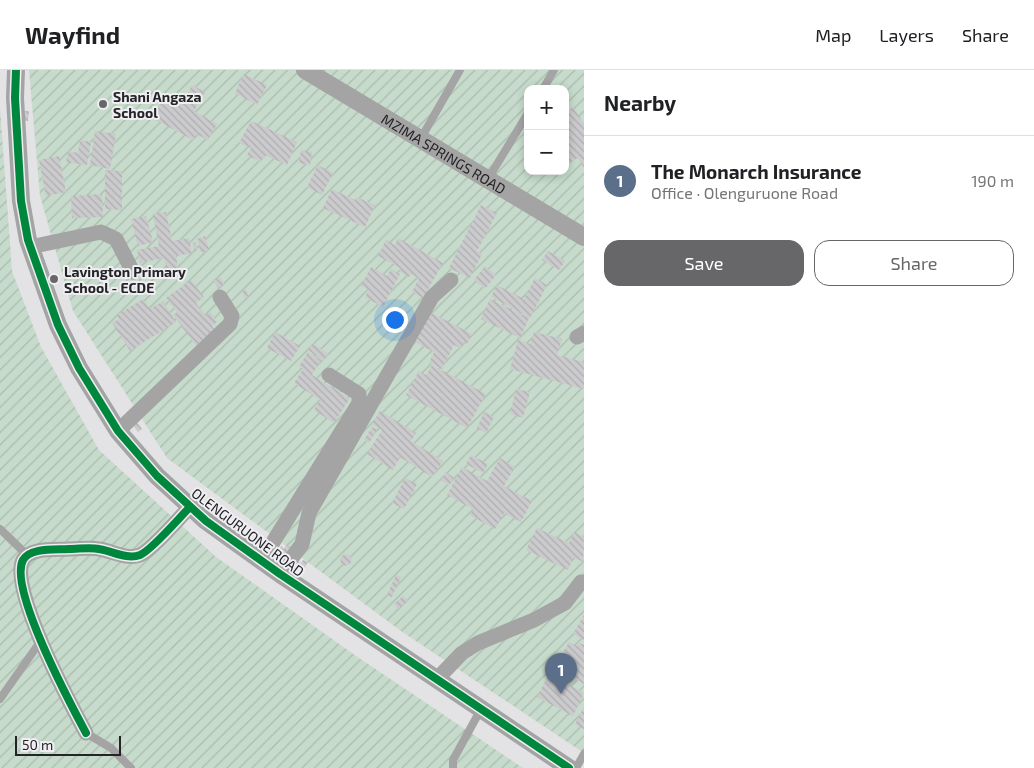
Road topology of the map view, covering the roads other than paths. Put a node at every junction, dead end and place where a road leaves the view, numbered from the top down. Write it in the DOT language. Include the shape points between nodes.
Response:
graph roads {
  1 [pos="16,70"];
  2 [pos="305,70"];
  3 [pos="460,70"];
  4 [pos="554,70"];
  5 [pos="545,85"];
  6 [pos="524,120"];
  7 [pos="420,140"];
  8 [pos="488,179"];
  9 [pos="584,237"];
  10 [pos="30,247"];
  11 [pos="133,272"];
  12 [pos="451,280"];
  13 [pos="220,297"];
  14 [pos="329,375"];
  15 [pos="118,431"];
  16 [pos="190,508"];
  17 [pos="0,529"];
  18 [pos="28,555"];
  19 [pos="262,560"];
  20 [pos="280,574"];
  21 [pos="581,582"];
  22 [pos="40,642"];
  23 [pos="437,679"];
  24 [pos="0,699"];
  25 [pos="481,709"];
  26 [pos="86,733"];
  27 [pos="584,754"];
  28 [pos="131,768"];
  29 [pos="452,768"];
  30 [pos="569,768"];
  31 [pos="576,768"];
  1 -- 10 [label="street, OLENGURUONE ROAD" via="21,201"];
  2 -- 7 [label="street, MZIMA SPRINGS ROAD"];
  3 -- 7 [label="lane"];
  4 -- 5 [label="lane"];
  6 -- 8 [label="lane"];
  7 -- 8 [label="street, MZIMA SPRINGS ROAD"];
  8 -- 9 [label="street, MZIMA SPRINGS ROAD"];
  10 -- 11 [label="street" via="101,232 116,239"];
  10 -- 15 [label="street, OLENGURUONE ROAD" via="58,325 79,368"];
  12 -- 20 [label="street" via="432,297 309,513 302,544"];
  13 -- 15 [label="street" via="232,316 230,324"];
  14 -- 19 [label="street" via="359,394 359,403"];
  15 -- 16 [label="street, OLENGURUONE ROAD"];
  16 -- 18 [label="street" via="141,555 127,556 98,548 48,550"];
  16 -- 19 [label="street, OLENGURUONE ROAD"];
  17 -- 18 [label="lane"];
  18 -- 22 [label="street" via="22,560 20,570"];
  19 -- 20 [label="street, OLENGURUONE ROAD"];
  20 -- 23 [label="street, OLENGURUONE ROAD"];
  21 -- 23 [label="street" via="565,603 478,643 462,653"];
  22 -- 24 [label="lane"];
  22 -- 26 [label="street"];
  23 -- 25 [label="street, OLENGURUONE ROAD"];
  25 -- 29 [label="lane" via="453,760"];
  25 -- 30 [label="street, OLENGURUONE ROAD"];
  26 -- 28 [label="lane" via="111,748"];
  27 -- 31 [label="lane"];
}
